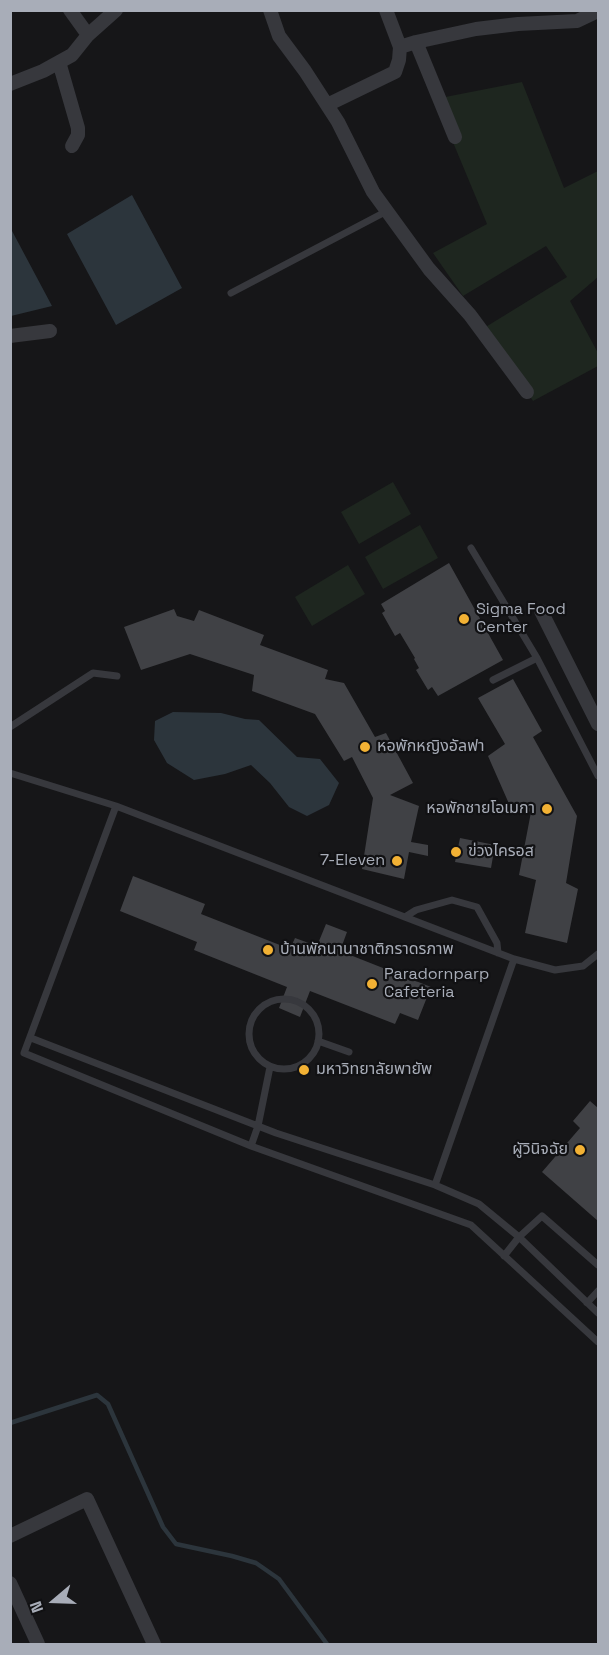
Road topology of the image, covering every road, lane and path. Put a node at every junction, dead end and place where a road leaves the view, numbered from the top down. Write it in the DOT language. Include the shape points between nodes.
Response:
graph roads {
  1 [pos="70,10"];
  2 [pos="116,10"];
  3 [pos="270,10"];
  4 [pos="386,10"];
  5 [pos="598,11"];
  6 [pos="88,34"];
  7 [pos="416,42"];
  8 [pos="400,47"];
  9 [pos="59,62"];
  10 [pos="10,84"];
  11 [pos="327,105"];
  12 [pos="455,138"];
  13 [pos="72,146"];
  14 [pos="387,211"];
  15 [pos="231,293"];
  16 [pos="50,331"];
  17 [pos="10,336"];
  18 [pos="527,392"];
  19 [pos="471,548"];
  20 [pos="541,611"];
  21 [pos="537,658"];
  22 [pos="117,676"];
  23 [pos="493,680"];
  24 [pos="598,724"];
  25 [pos="10,727"];
  26 [pos="10,773"];
  27 [pos="598,776"];
  28 [pos="116,806"];
  29 [pos="405,917"];
  30 [pos="498,953"];
  31 [pos="598,954"];
  32 [pos="514,959"];
  33 [pos="31,1038"];
  34 [pos="318,1041"];
  35 [pos="350,1052"];
  36 [pos="270,1067"];
  37 [pos="258,1126"];
  38 [pos="251,1146"];
  39 [pos="435,1185"];
  40 [pos="519,1237"];
  41 [pos="504,1256"];
  42 [pos="598,1265"];
  43 [pos="598,1291"];
  44 [pos="587,1303"];
  45 [pos="598,1313"];
  46 [pos="598,1342"];
  47 [pos="10,1536"];
  48 [pos="10,1583"];
  49 [pos="38,1644"];
  50 [pos="154,1644"];
  1 -- 6 [label="street"];
  2 -- 6 [label="street"];
  3 -- 11 [label="street" via="279,36"];
  4 -- 8 [label="street"];
  5 -- 7 [label="street" via="577,21 497,26"];
  6 -- 9 [label="street" via="72,55"];
  7 -- 8 [label="street"];
  7 -- 12 [label="street"];
  8 -- 11 [label="street" via="395,72"];
  9 -- 10 [label="street"];
  9 -- 13 [label="street" via="78,128"];
  11 -- 14 [label="street"];
  14 -- 15 [label="lane"];
  14 -- 18 [label="street"];
  16 -- 17 [label="street"];
  19 -- 21 [label="lane"];
  20 -- 24 [label="street"];
  21 -- 23 [label="lane"];
  21 -- 27 [label="lane"];
  22 -- 25 [label="lane" via="93,673"];
  26 -- 28 [label="lane"];
  28 -- 29 [label="lane"];
  28 -- 33 [label="lane"];
  29 -- 30 [label="lane"];
  29 -- 30 [label="lane" via="452,900 477,907 497,943"];
  30 -- 32 [label="lane"];
  31 -- 32 [label="lane" via="583,966 555,970"];
  32 -- 39 [label="lane"];
  33 -- 37 [label="lane"];
  33 -- 38 [label="lane" via="24,1053"];
  34 -- 35 [label="lane"];
  34 -- 36 [label="lane" via="315,1051 300,1065 291,1069"];
  34 -- 36 [label="lane" via="317,1023 307,1007 285,998 273,1000 254,1015 248,1039 252,1050"];
  36 -- 37 [label="lane"];
  37 -- 38 [label="lane"];
  37 -- 39 [label="lane"];
  38 -- 41 [label="lane" via="471,1226"];
  39 -- 40 [label="lane" via="479,1204"];
  40 -- 41 [label="lane"];
  40 -- 42 [label="lane" via="542,1216"];
  40 -- 44 [label="lane"];
  41 -- 46 [label="lane"];
  43 -- 44 [label="lane"];
  44 -- 45 [label="lane"];
  47 -- 50 [label="street" via="87,1499"];
  48 -- 49 [label="street"];
}
